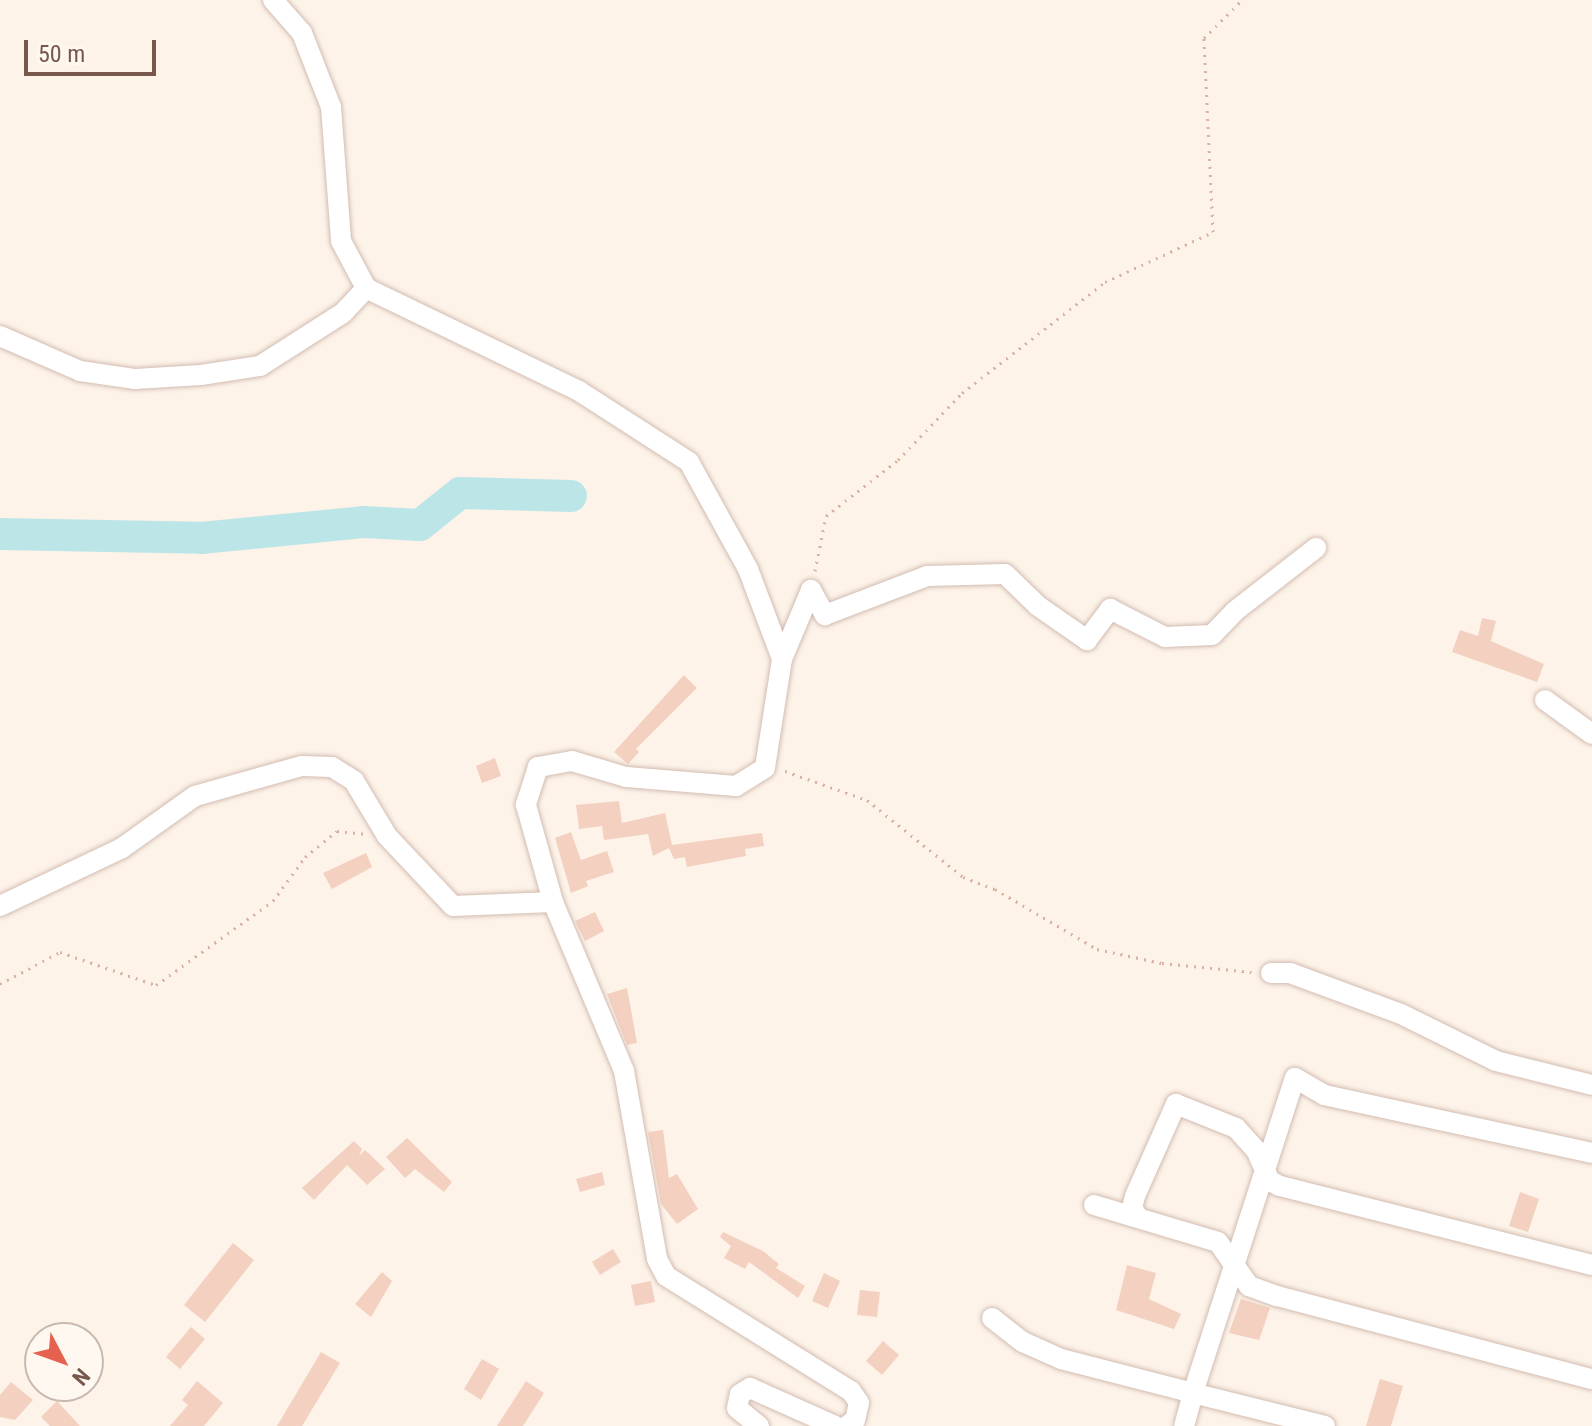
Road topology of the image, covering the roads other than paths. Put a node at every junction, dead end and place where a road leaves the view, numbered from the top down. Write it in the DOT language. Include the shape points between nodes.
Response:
graph roads {
  1 [pos="273,0"];
  2 [pos="366,288"];
  3 [pos="0,336"];
  4 [pos="1316,548"];
  5 [pos="782,659"];
  6 [pos="1545,700"];
  7 [pos="1592,734"];
  8 [pos="553,902"];
  9 [pos="0,906"];
  10 [pos="1271,973"];
  11 [pos="1592,1085"];
  12 [pos="1592,1153"];
  13 [pos="1264,1164"];
  14 [pos="1094,1205"];
  15 [pos="1138,1217"];
  16 [pos="1234,1262"];
  17 [pos="1592,1265"];
  18 [pos="992,1318"];
  19 [pos="1592,1379"];
  20 [pos="1193,1393"];
  21 [pos="759,1426"];
  22 [pos="835,1426"];
  23 [pos="847,1426"];
  24 [pos="1184,1426"];
  25 [pos="1325,1426"];
  1 -- 2 [label="street" via="302,33 331,107 341,241"];
  2 -- 3 [label="street" via="343,313 260,366 201,375 135,379 80,371"];
  2 -- 5 [label="street" via="579,391 689,462 748,569"];
  4 -- 5 [label="street" via="1212,635 1165,637 1110,609 1087,640 1038,606 1005,574 927,576 825,615 811,590"];
  5 -- 8 [label="street" via="765,768 736,786 626,777 572,761 538,767 526,805"];
  6 -- 7 [label="street"];
  8 -- 9 [label="street" via="453,906 387,836 354,781 332,767 302,766 195,796 122,848"];
  8 -- 23 [label="street" via="624,1071 657,1259 666,1276 851,1391 859,1403 855,1420"];
  10 -- 11 [label="street" via="1307,978 1401,1014 1496,1061"];
  12 -- 13 [label="street" via="1324,1095 1295,1078"];
  13 -- 15 [label="street" via="1236,1128 1176,1104 1135,1196 1132,1208"];
  13 -- 16 [label="street"];
  13 -- 17 [label="street" via="1270,1181 1280,1186"];
  14 -- 15 [label="street"];
  15 -- 16 [label="street" via="1218,1242"];
  16 -- 19 [label="street" via="1249,1286 1277,1296"];
  16 -- 20 [label="street"];
  18 -- 20 [label="street" via="1023,1342 1061,1359"];
  20 -- 24 [label="street"];
  20 -- 25 [label="street"];
  21 -- 22 [label="street" via="737,1408 740,1394 750,1388"];
}
